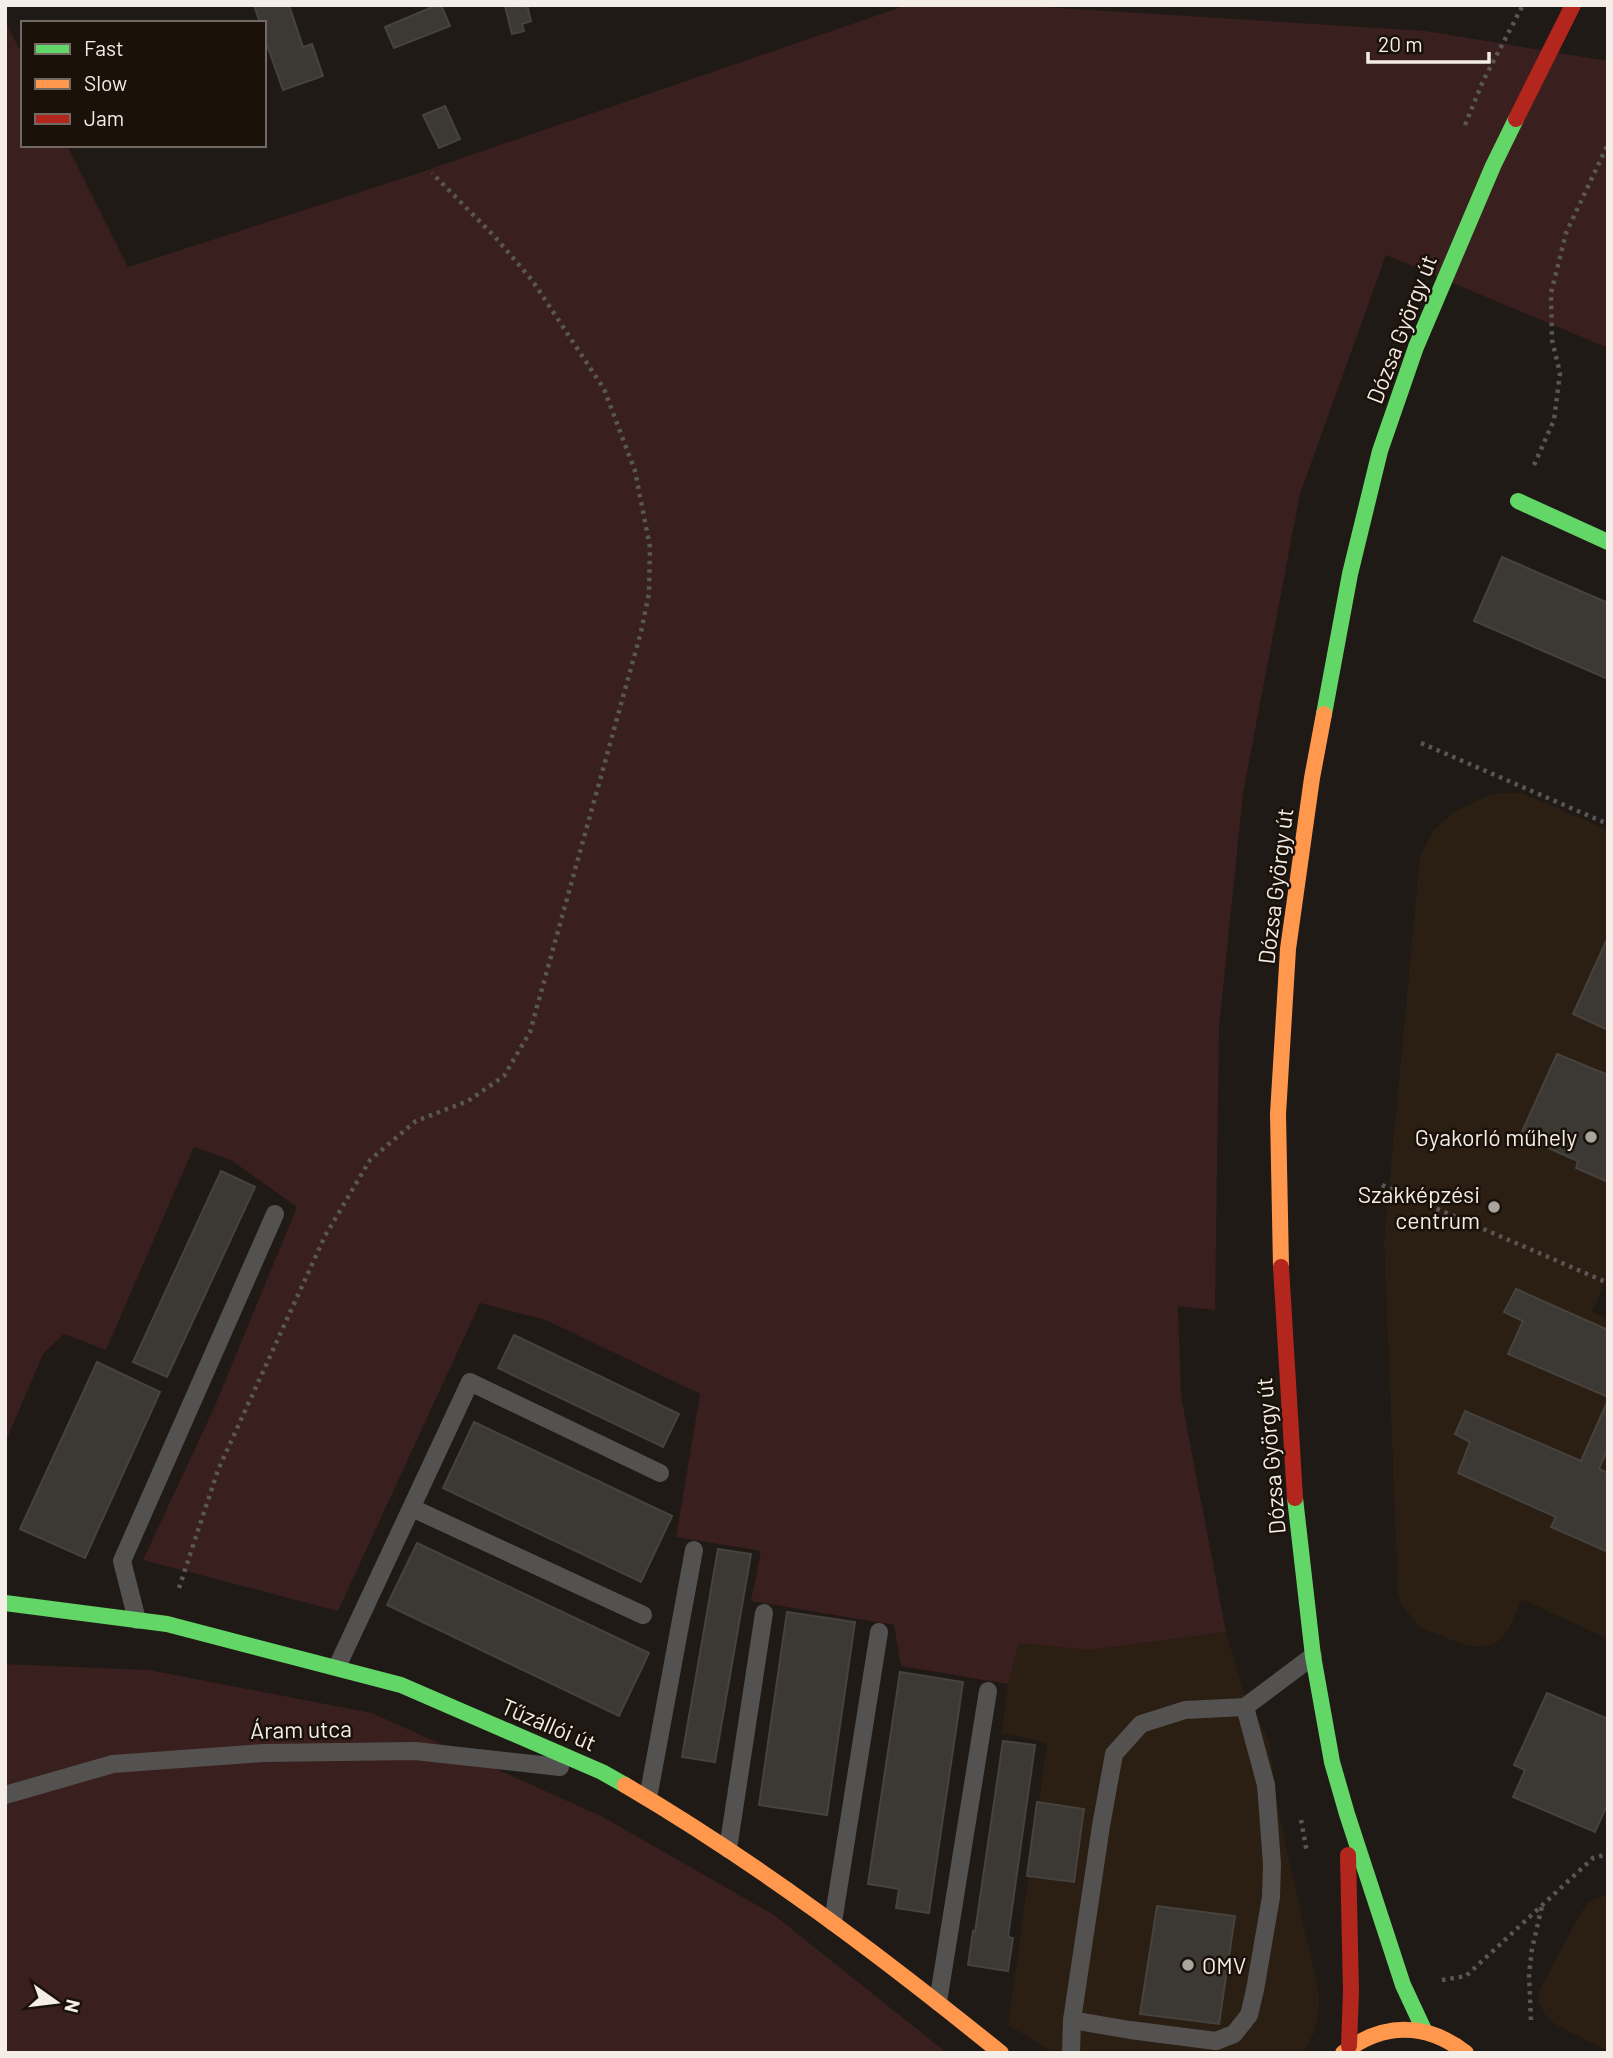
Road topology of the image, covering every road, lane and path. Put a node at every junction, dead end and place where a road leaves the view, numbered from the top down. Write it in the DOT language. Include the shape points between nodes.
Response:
graph roads {
  1 [pos="1573,5"];
  2 [pos="1608,144"];
  3 [pos="432,173"];
  4 [pos="1518,501"];
  5 [pos="1608,542"];
  6 [pos="1421,743"];
  7 [pos="1608,824"];
  8 [pos="1382,1185"];
  9 [pos="275,1214"];
  10 [pos="1608,1283"];
  11 [pos="660,1473"];
  12 [pos="412,1508"];
  13 [pos="694,1550"];
  14 [pos="5,1603"];
  15 [pos="764,1614"];
  16 [pos="643,1615"];
  17 [pos="137,1620"];
  18 [pos="167,1624"];
  19 [pos="879,1632"];
  20 [pos="1312,1656"];
  21 [pos="337,1667"];
  22 [pos="988,1691"];
  23 [pos="1245,1707"];
  24 [pos="602,1772"];
  25 [pos="5,1794"];
  26 [pos="648,1798"];
  27 [pos="1347,1814"];
  28 [pos="728,1849"];
  29 [pos="1608,1854"];
  30 [pos="1542,1906"];
  31 [pos="833,1922"];
  32 [pos="1438,1981"];
  33 [pos="938,2002"];
  34 [pos="1073,2020"];
  35 [pos="1531,2020"];
  36 [pos="1424,2031"];
  37 [pos="1346,2050"];
  38 [pos="1001,2053"];
  39 [pos="1071,2053"];
  40 [pos="1466,2053"];
  1 -- 20 [label="street, Dózsa György út" via="1487,178 1416,347 1380,451 1350,574 1312,778 1288,949 1278,1114 1292,1473"];
  2 -- 4 [label="path" via="1566,233 1552,293 1552,340 1560,373 1554,420"];
  3 -- 18 [label="path" via="532,281 604,389 635,471 650,547 649,593 530,1032 504,1076 468,1101 416,1121 370,1160 325,1236 218,1470"];
  4 -- 5 [label="street"];
  6 -- 7 [label="path"];
  8 -- 10 [label="path"];
  9 -- 17 [label="lane" via="122,1561"];
  11 -- 12 [label="lane" via="470,1382"];
  12 -- 16 [label="lane"];
  12 -- 21 [label="lane"];
  13 -- 26 [label="lane"];
  14 -- 17 [label="street, Tűzállói út"];
  15 -- 28 [label="lane"];
  17 -- 18 [label="street, Tűzállói út"];
  18 -- 21 [label="street, Tűzállói út"];
  19 -- 31 [label="lane"];
  20 -- 23 [label="lane"];
  20 -- 27 [label="street, Dózsa György út"];
  21 -- 24 [label="street, Tűzállói út" via="401,1685"];
  22 -- 33 [label="lane"];
  23 -- 34 [label="lane" via="1185,1710 1141,1724 1114,1754"];
  23 -- 34 [label="lane" via="1266,1785 1272,1864 1249,2015 1234,2034 1216,2041"];
  24 -- 25 [label="lane, Áram utca" via="415,1752 264,1753 113,1764"];
  24 -- 26 [label="street, Tűzállói út"];
  26 -- 28 [label="street, Tűzállói út"];
  27 -- 36 [label="street, Dózsa György út" via="1403,1985"];
  27 -- 37 [label="street, Dózsa György út" via="1351,1991"];
  28 -- 31 [label="street, Tűzállói út"];
  29 -- 30 [label="path" via="1593,1858"];
  30 -- 32 [label="path" via="1466,1976"];
  30 -- 35 [label="path" via="1529,1974"];
  31 -- 33 [label="street, Tűzállói út"];
  33 -- 38 [label="street, Tűzállói út"];
  34 -- 39 [label="lane"];
  36 -- 37 [label="street" via="1385,2030"];
  36 -- 40 [label="street" via="1443,2037"];
}
